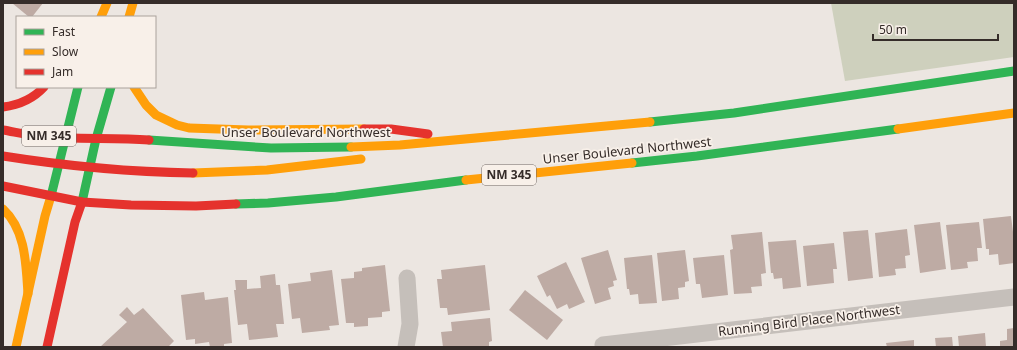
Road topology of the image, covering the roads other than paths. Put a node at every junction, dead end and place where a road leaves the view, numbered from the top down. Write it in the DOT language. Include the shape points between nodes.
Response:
graph roads {
  1 [pos="107,3"];
  2 [pos="133,3"];
  3 [pos="101,16"];
  4 [pos="129,16"];
  5 [pos="1014,71"];
  6 [pos="43,88"];
  7 [pos="78,88"];
  8 [pos="111,88"];
  9 [pos="135,88"];
  10 [pos="3,107"];
  11 [pos="1014,113"];
  12 [pos="3,130"];
  13 [pos="67,137"];
  14 [pos="96,139"];
  15 [pos="466,139"];
  16 [pos="400,145"];
  17 [pos="3,156"];
  18 [pos="60,165"];
  19 [pos="90,168"];
  20 [pos="3,186"];
  21 [pos="51,196"];
  22 [pos="82,202"];
  23 [pos="3,209"];
  24 [pos="407,278"];
  25 [pos="28,294"];
  26 [pos="1014,296"];
  27 [pos="603,346"];
  28 [pos="16,347"];
  29 [pos="47,347"];
  30 [pos="406,347"];
  1 -- 3 [label="main road"];
  2 -- 4 [label="main road"];
  5 -- 15 [label="main road, Unser Boulevard Northwest / NM 345" via="734,113"];
  6 -- 10 [label="main road" via="27,100"];
  7 -- 13 [label="main road"];
  8 -- 14 [label="main road"];
  9 -- 15 [label="main road" via="156,115 189,128 391,129"];
  11 -- 22 [label="main road, Unser Boulevard Northwest / NM 345" via="697,156 463,180 336,197 196,206"];
  12 -- 13 [label="main road, Unser Boulevard Northwest / NM 345"];
  13 -- 14 [label="main road, Unser Boulevard Northwest / NM 345"];
  13 -- 18 [label="main road"];
  14 -- 16 [label="main road, Unser Boulevard Northwest / NM 345" via="120,138 271,148"];
  14 -- 19 [label="main road"];
  15 -- 16 [label="main road, Unser Boulevard Northwest / NM 345"];
  16 -- 19 [label="main road" via="362,158 278,169 201,173"];
  17 -- 18 [label="main road"];
  18 -- 19 [label="main road"];
  18 -- 21 [label="main road"];
  19 -- 22 [label="main road"];
  20 -- 21 [label="main road, Unser Boulevard Northwest / NM 345"];
  21 -- 22 [label="main road, Unser Boulevard Northwest / NM 345"];
  21 -- 25 [label="main road"];
  22 -- 29 [label="main road"];
  23 -- 25 [label="main road" via="12,216 17,228 23,249"];
  24 -- 30 [label="street" via="410,324"];
  25 -- 28 [label="main road"];
  26 -- 27 [label="street, Running Bird Place Northwest"];
}
